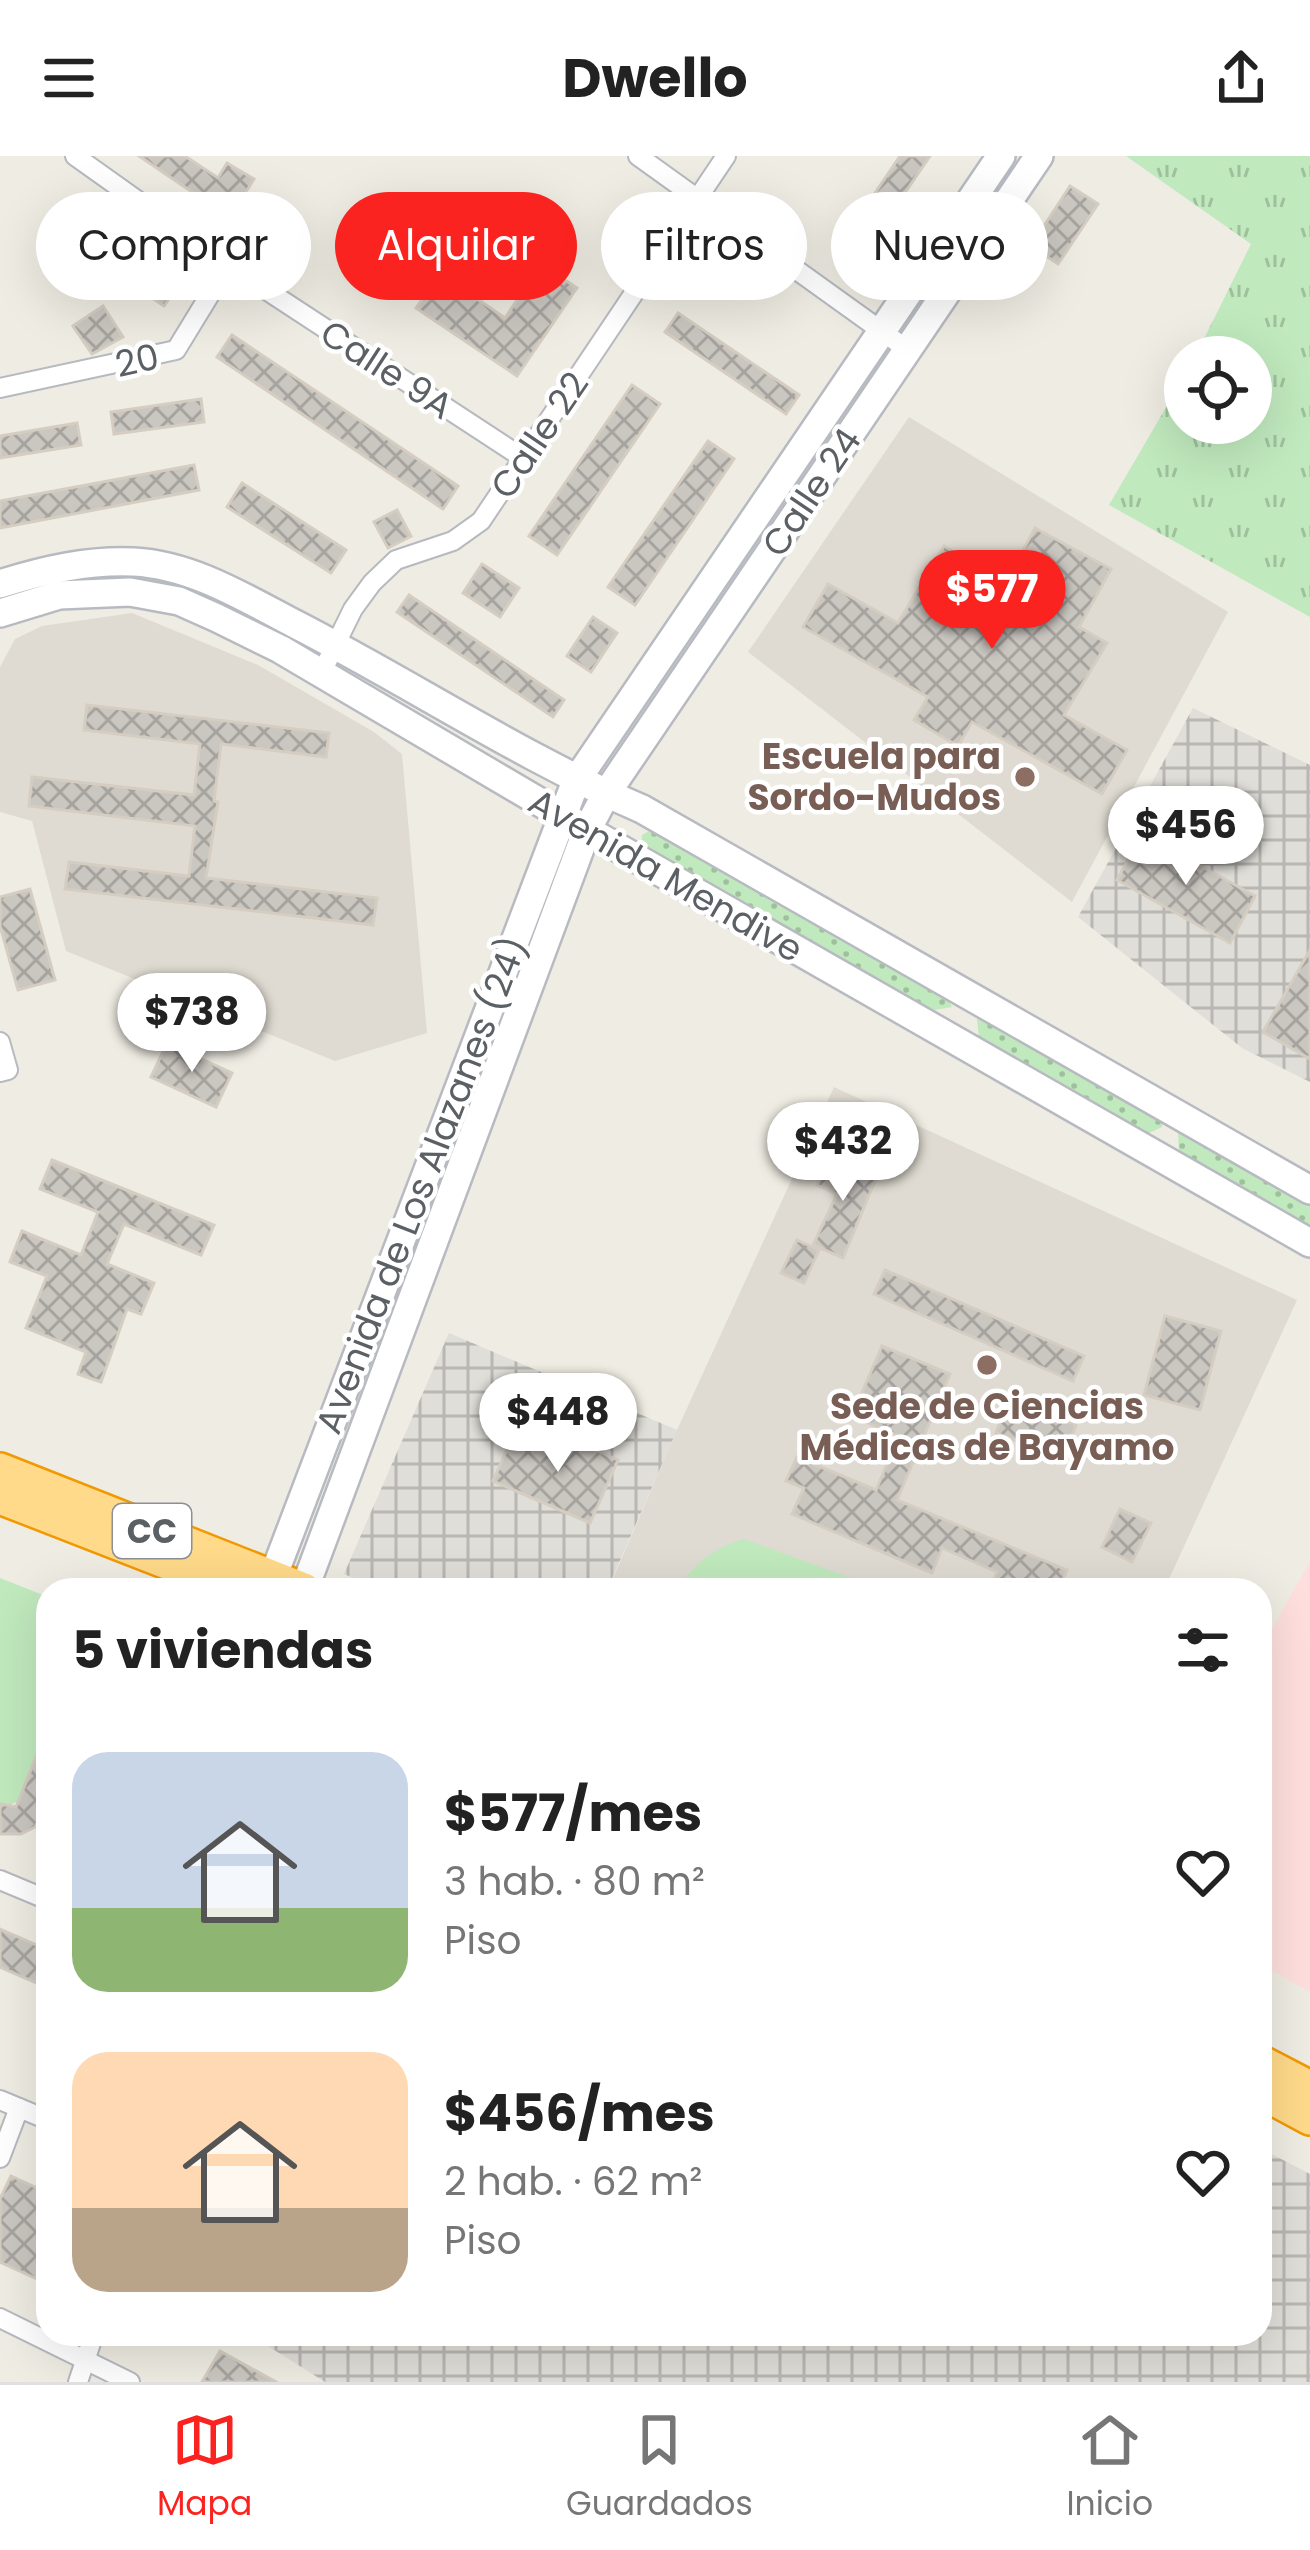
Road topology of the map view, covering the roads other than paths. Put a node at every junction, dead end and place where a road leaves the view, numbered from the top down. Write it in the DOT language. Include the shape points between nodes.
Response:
graph roads {
  1 [pos="75,156"];
  2 [pos="638,156"];
  3 [pos="726,156"];
  4 [pos="1000,156"];
  5 [pos="1039,156"];
  6 [pos="126,192"];
  7 [pos="693,192"];
  8 [pos="702,192"];
  9 [pos="807,275"];
  10 [pos="207,300"];
  11 [pos="281,300"];
  12 [pos="629,300"];
  13 [pos="882,330"];
  14 [pos="908,350"];
  15 [pos="0,388"];
  16 [pos="523,458"];
  17 [pos="0,584"];
  18 [pos="0,613"];
  19 [pos="335,644"];
  20 [pos="321,674"];
  21 [pos="576,781"];
  22 [pos="606,794"];
  23 [pos="561,815"];
  24 [pos="587,830"];
  25 [pos="0,1042"];
  26 [pos="4,1071"];
  27 [pos="1310,1190"];
  28 [pos="1310,1243"];
  29 [pos="0,1470"];
  30 [pos="0,1497"];
  31 [pos="208,1578"];
  32 [pos="263,1578"];
  33 [pos="285,1578"];
  34 [pos="285,1578"];
  35 [pos="0,1880"];
  36 [pos="36,1895"];
  37 [pos="1272,2068"];
  38 [pos="1310,2088"];
  39 [pos="1272,2097"];
  40 [pos="10,2104"];
  41 [pos="1310,2118"];
  42 [pos="0,2158"];
  43 [pos="0,2318"];
  44 [pos="36,2335"];
  45 [pos="60,2346"];
  46 [pos="90,2346"];
  47 [pos="86,2358"];
  48 [pos="77,2382"];
  49 [pos="130,2382"];
  1 -- 6 [label="street, Calle 9A"];
  2 -- 7 [label="street"];
  3 -- 8 [label="street, Calle 22"];
  4 -- 13 [label="street, Calle 24"];
  5 -- 14 [label="street, Calle 24"];
  9 -- 13 [label="street"];
  10 -- 15 [label="street, 20" via="176,350"];
  11 -- 16 [label="street, Calle 9A"];
  12 -- 16 [label="street, Calle 22"];
  13 -- 14 [label="street"];
  13 -- 21 [label="street, Calle 24"];
  14 -- 22 [label="street, Calle 24"];
  16 -- 19 [label="street, Calle 22" via="482,521 453,541 396,560 372,583"];
  17 -- 19 [label="street, Avenida Mendive" via="72,564 136,562 225,587"];
  18 -- 20 [label="street, Avenida Mendive" via="58,595 130,592 179,601"];
  19 -- 20 [label="street, Calle 22"];
  19 -- 21 [label="street, Avenida Mendive"];
  20 -- 23 [label="street, Avenida Mendive"];
  21 -- 22 [label="street, Avenida Mendive"];
  21 -- 23 [label="street, Avenida de Los Alazanes (24)"];
  22 -- 24 [label="street, Calle 24"];
  22 -- 27 [label="street, Avenida Mendive"];
  23 -- 24 [label="street, Avenida Mendive"];
  23 -- 33 [label="street, Avenida de Los Alazanes (24)"];
  24 -- 28 [label="street, Avenida Mendive"];
  24 -- 34 [label="street, Avenida de Los Alazanes (24)"];
  25 -- 26 [label="street"];
  29 -- 32 [label="highway, CC"];
  30 -- 31 [label="highway, CC"];
  35 -- 36 [label="street"];
  37 -- 38 [label="highway"];
  39 -- 41 [label="highway"];
  40 -- 42 [label="street"];
  43 -- 44 [label="street"];
  45 -- 47 [label="street"];
  46 -- 47 [label="street"];
  47 -- 48 [label="street"];
  47 -- 49 [label="street"];
}
